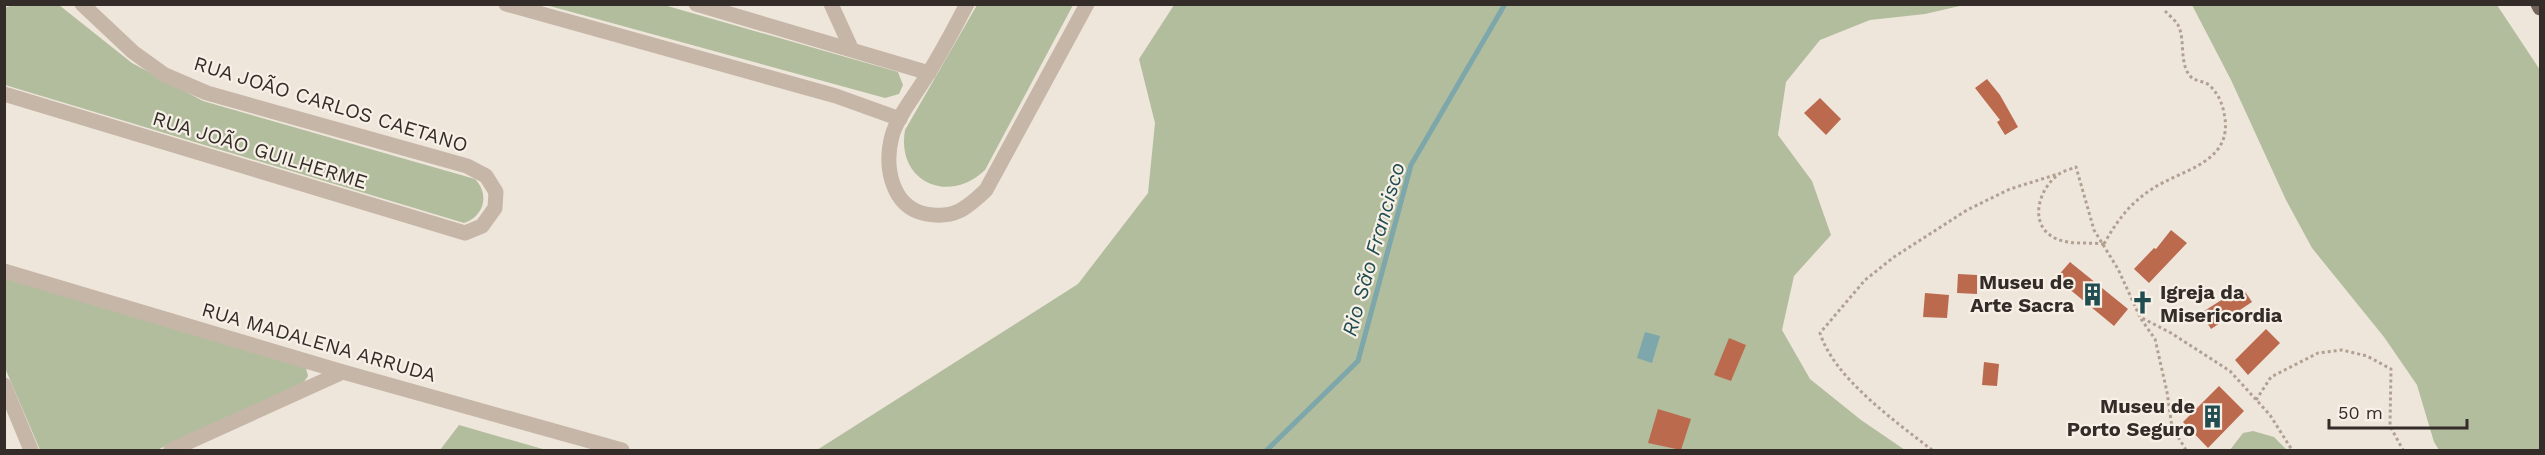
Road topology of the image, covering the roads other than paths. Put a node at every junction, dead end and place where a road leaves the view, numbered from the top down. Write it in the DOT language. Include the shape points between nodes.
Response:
graph roads {
  1 [pos="82,4"];
  2 [pos="506,4"];
  3 [pos="696,4"];
  4 [pos="831,4"];
  5 [pos="968,4"];
  6 [pos="1086,4"];
  7 [pos="528,8"];
  8 [pos="850,48"];
  9 [pos="929,73"];
  10 [pos="4,94"];
  11 [pos="900,119"];
  12 [pos="495,208"];
  13 [pos="4,271"];
  14 [pos="343,372"];
  15 [pos="4,385"];
  16 [pos="31,450"];
  17 [pos="171,450"];
  18 [pos="622,450"];
  1 -- 12 [label="street, RUA JOÃO CARLOS CAETANO" via="133,52 165,75 207,93 467,166 486,176 496,192"];
  2 -- 7 [label="street"];
  3 -- 8 [label="street"];
  4 -- 8 [label="street"];
  5 -- 9 [label="street"];
  6 -- 11 [label="street" via="986,190 968,207 944,217 922,213 903,203 894,189 889,166 892,135"];
  7 -- 11 [label="street" via="836,96"];
  8 -- 9 [label="street"];
  9 -- 11 [label="street"];
  10 -- 12 [label="street, RUA JOÃO GUILHERME" via="465,233 482,226"];
  13 -- 14 [label="street, RUA MADALENA ARRUDA"];
  14 -- 17 [label="street"];
  14 -- 18 [label="street, RUA MADALENA ARRUDA"];
  15 -- 16 [label="street"];
}
